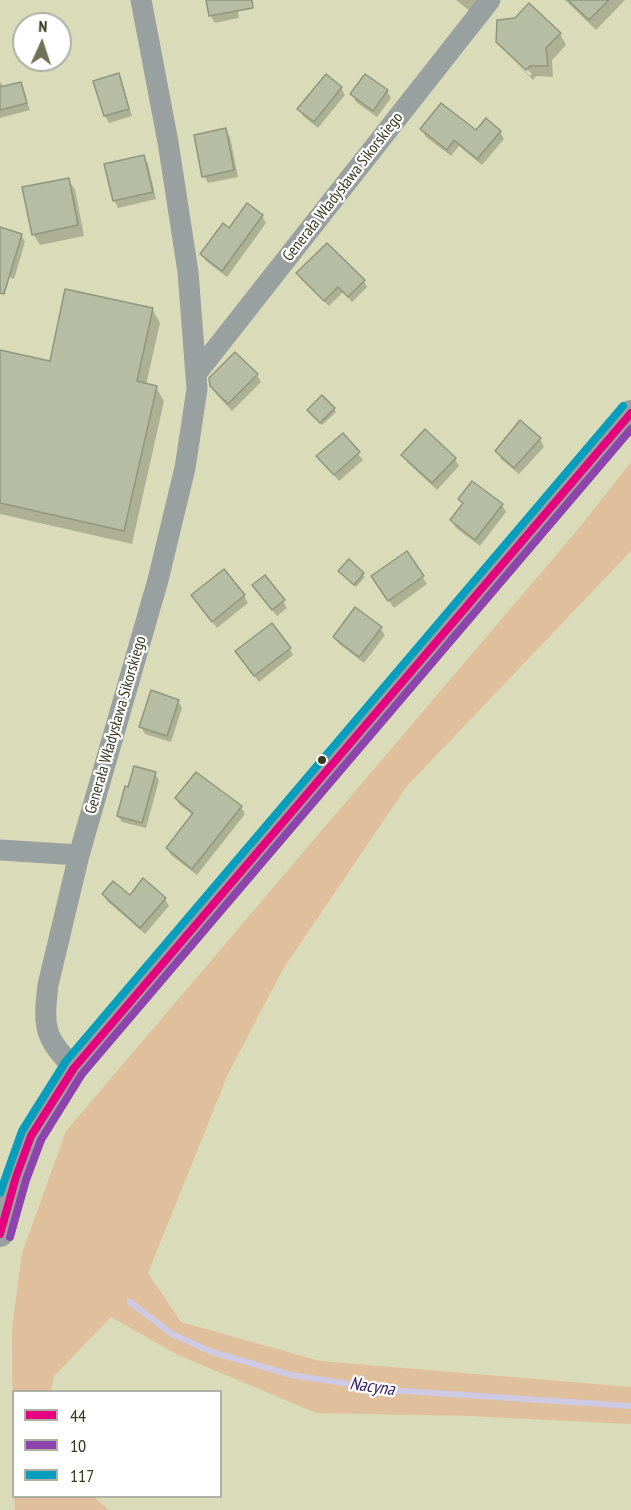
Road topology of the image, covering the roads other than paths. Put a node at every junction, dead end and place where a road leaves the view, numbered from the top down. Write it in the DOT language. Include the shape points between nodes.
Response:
graph roads {
  1 [pos="141,0"];
  2 [pos="490,0"];
  3 [pos="196,374"];
  4 [pos="631,413"];
  5 [pos="0,850"];
  6 [pos="79,855"];
  7 [pos="74,1068"];
  8 [pos="0,1234"];
  1 -- 3 [label="street, Generała Władysława Sikorskiego" via="188,272"];
  2 -- 3 [label="street, Generała Władysława Sikorskiego"];
  3 -- 6 [label="street, Generała Władysława Sikorskiego" via="185,468 158,580"];
  4 -- 7 [label="street"];
  5 -- 6 [label="street"];
  6 -- 7 [label="street, Generała Władysława Sikorskiego" via="46,1005 48,1035"];
  7 -- 8 [label="street" via="29,1141"];
}
